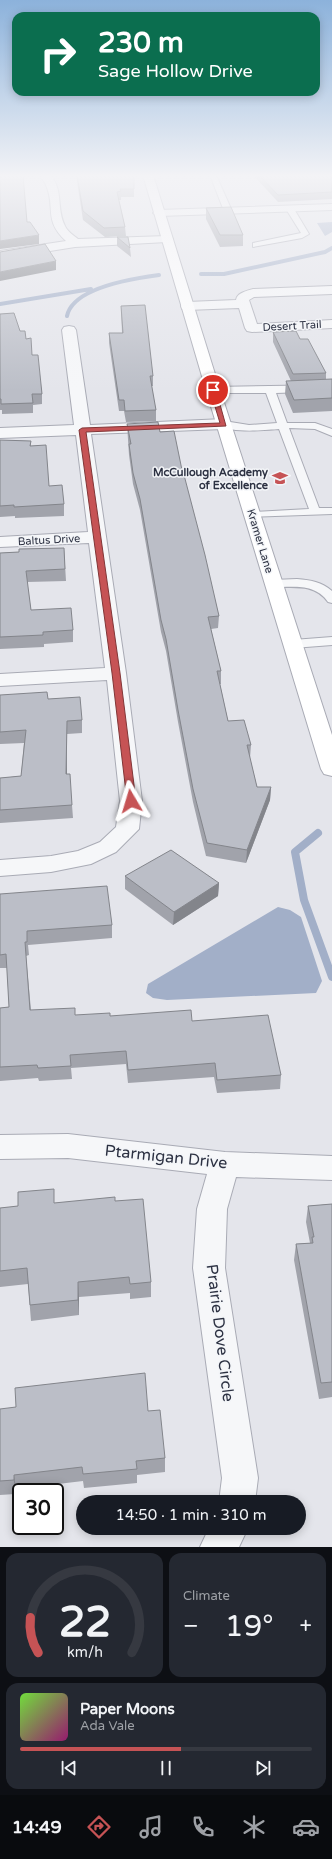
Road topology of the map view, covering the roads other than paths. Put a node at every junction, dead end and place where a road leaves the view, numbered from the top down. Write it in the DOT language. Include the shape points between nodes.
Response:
graph roads {
  1 [pos="49,247"];
  2 [pos="169,247"];
  3 [pos="0,255"];
  4 [pos="332,290"];
  5 [pos="243,304"];
  6 [pos="187,306"];
  7 [pos="332,324"];
  8 [pos="69,330"];
  9 [pos="332,388"];
  10 [pos="213,390"];
  11 [pos="270,390"];
  12 [pos="224,424"];
  13 [pos="284,426"];
  14 [pos="82,430"];
  15 [pos="0,433"];
  16 [pos="332,433"];
  17 [pos="332,511"];
  18 [pos="315,512"];
  19 [pos="252,515"];
  20 [pos="98,537"];
  21 [pos="0,542"];
  22 [pos="273,583"];
  23 [pos="332,599"];
  24 [pos="332,641"];
  25 [pos="293,644"];
  26 [pos="116,673"];
  27 [pos="0,680"];
  28 [pos="331,760"];
  29 [pos="0,868"];
  30 [pos="0,1147"];
  31 [pos="225,1164"];
  32 [pos="332,1168"];
  33 [pos="238,1495"];
  34 [pos="226,1535"];
  35 [pos="218,1547"];
  1 -- 3 [label="street"];
  2 -- 6 [label="street, Kramer Lane"];
  4 -- 5 [label="street" via="253,293 242,299"];
  5 -- 6 [label="street"];
  5 -- 7 [label="street, Desert Trail" via="252,328"];
  6 -- 10 [label="street, Kramer Lane"];
  8 -- 14 [label="street"];
  9 -- 11 [label="lane"];
  10 -- 11 [label="lane"];
  10 -- 12 [label="street, Kramer Lane"];
  11 -- 13 [label="lane"];
  12 -- 13 [label="lane" via="248,428"];
  12 -- 14 [label="street"];
  12 -- 19 [label="street, Kramer Lane"];
  13 -- 16 [label="lane" via="313,425"];
  13 -- 18 [label="lane"];
  14 -- 15 [label="street"];
  14 -- 20 [label="street"];
  17 -- 18 [label="lane"];
  18 -- 19 [label="lane"];
  19 -- 22 [label="street, Kramer Lane"];
  20 -- 21 [label="street, Baltus Drive"];
  20 -- 26 [label="street"];
  22 -- 23 [label="lane" via="306,583 320,588"];
  22 -- 25 [label="street, Kramer Lane"];
  24 -- 25 [label="lane"];
  25 -- 28 [label="street, Kramer Lane"];
  26 -- 27 [label="street"];
  26 -- 29 [label="street" via="131,801 127,829 108,846 83,858 50,864"];
  30 -- 31 [label="street, Ptarmigan Drive" via="68,1146"];
  31 -- 32 [label="street, Ptarmigan Drive"];
  31 -- 33 [label="street, Prairie Dove Circle" via="212,1209 209,1268 240,1478"];
  34 -- 35 [label="street"];
}
